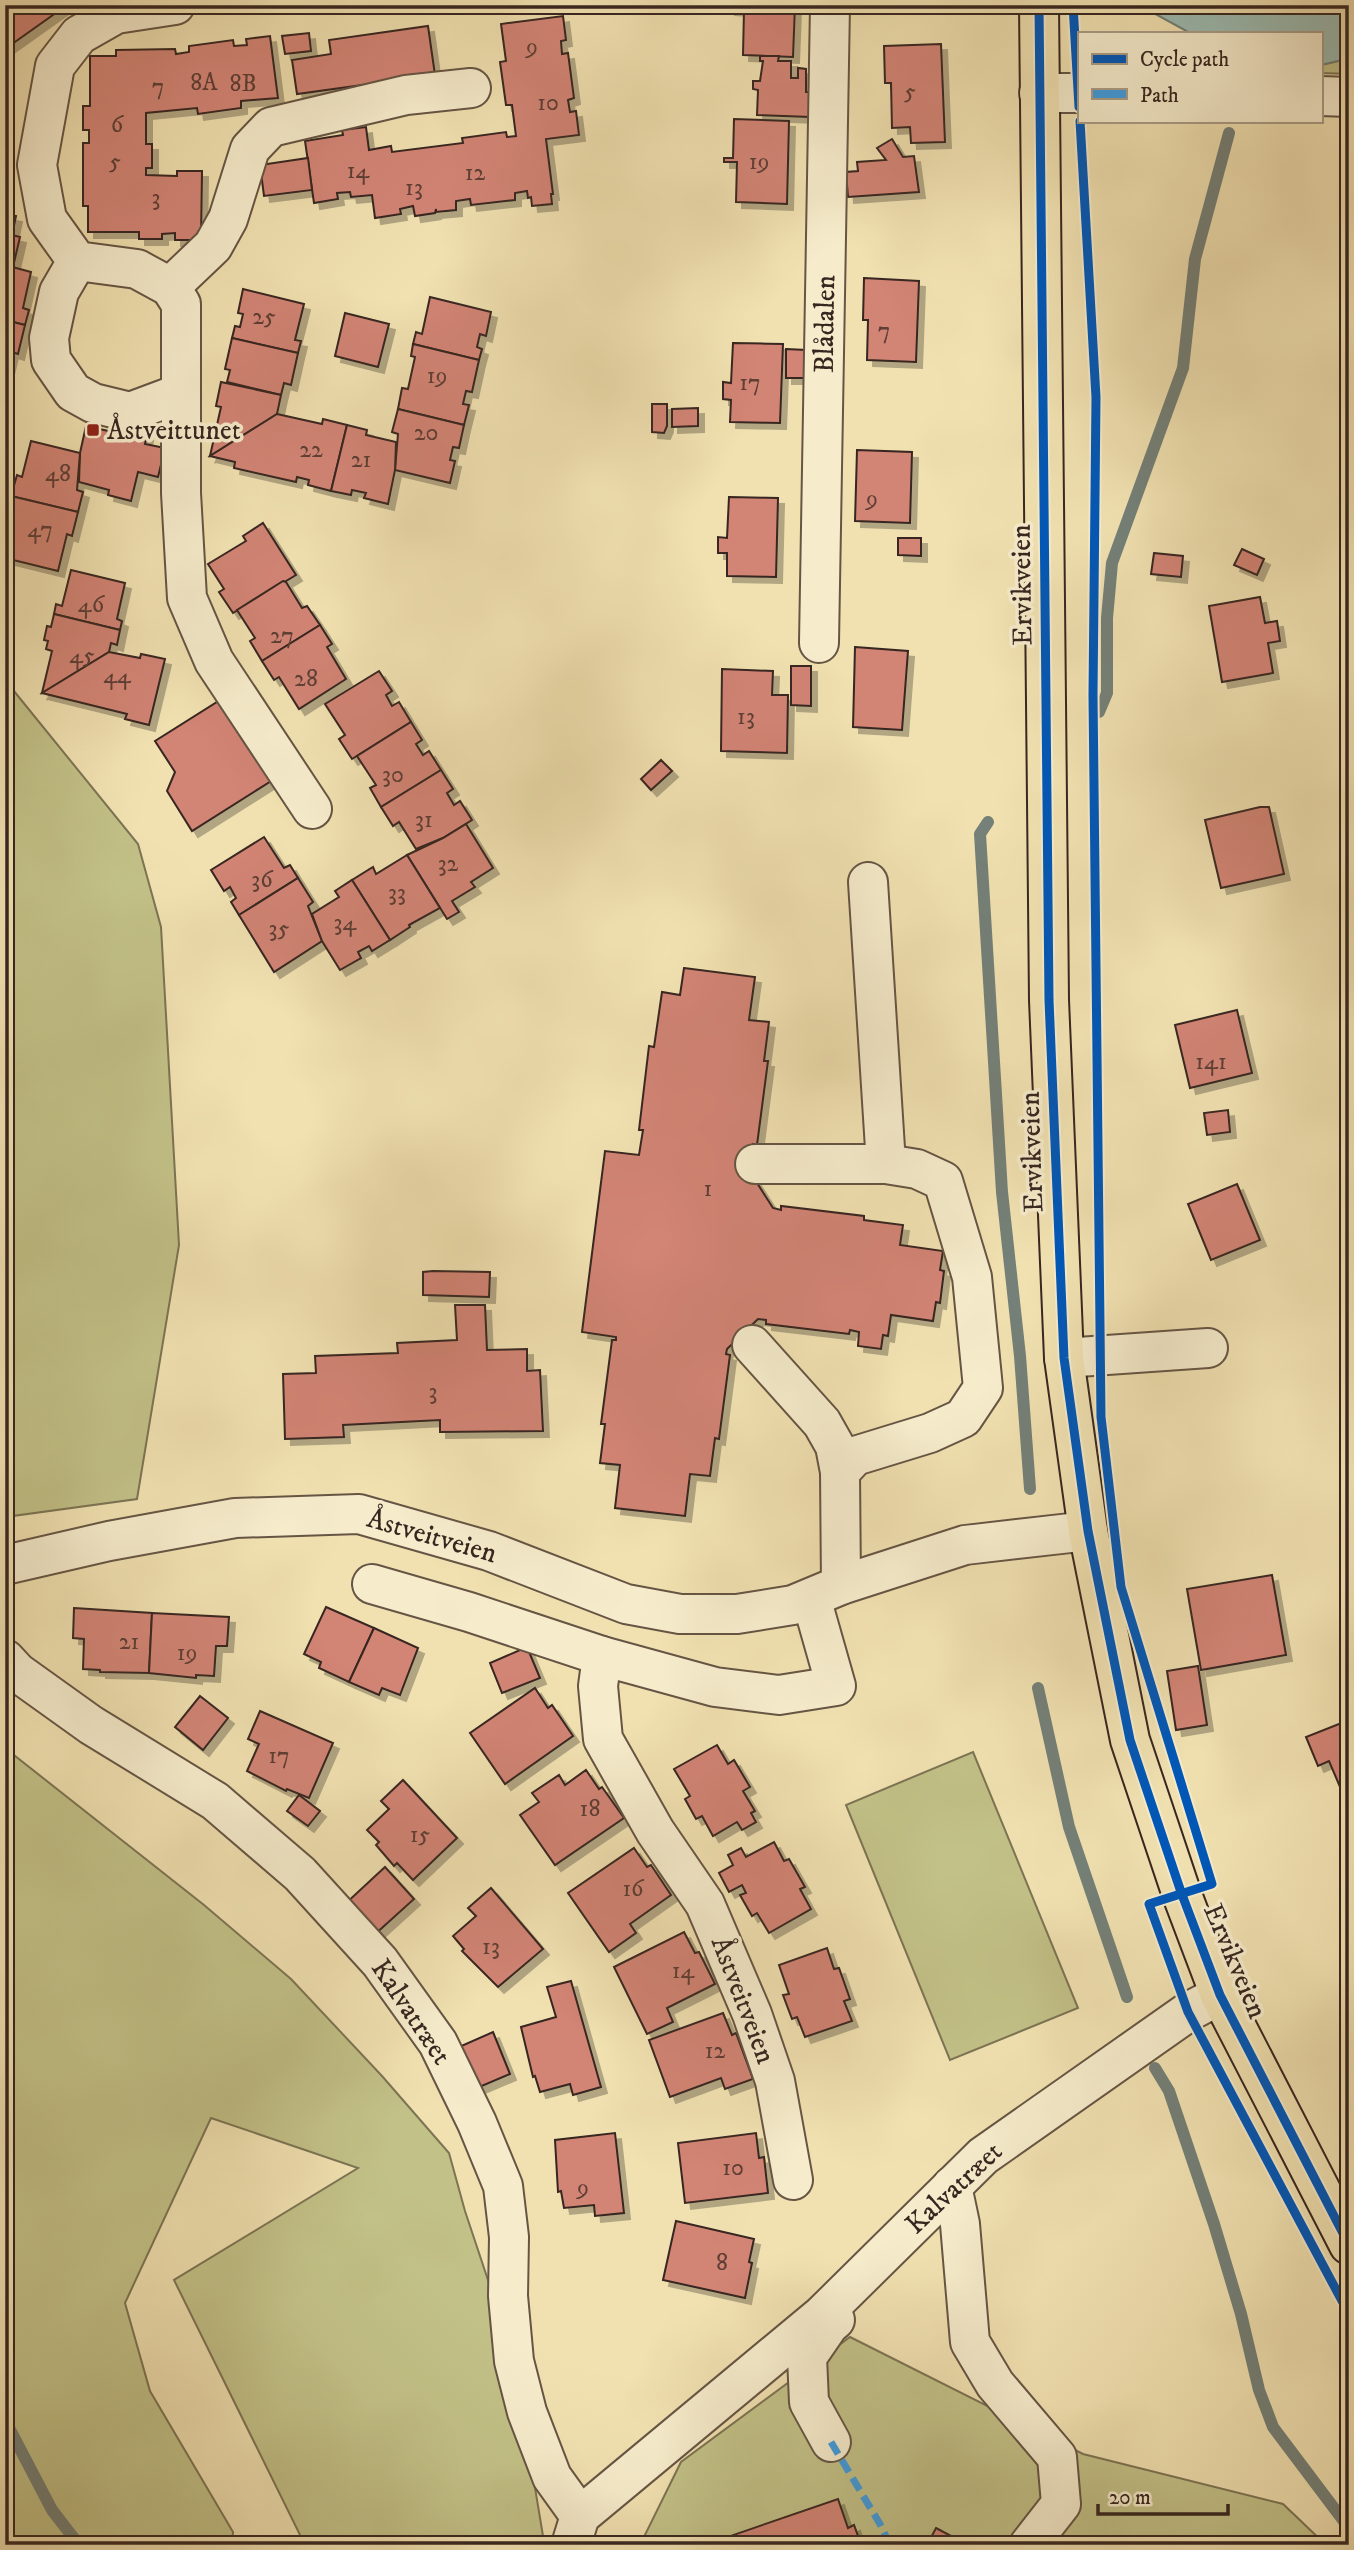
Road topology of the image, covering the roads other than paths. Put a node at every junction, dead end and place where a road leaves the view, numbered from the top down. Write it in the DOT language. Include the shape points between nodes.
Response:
graph roads {
  1 [pos="175,5"];
  2 [pos="830,5"];
  3 [pos="1039,5"];
  4 [pos="471,88"];
  5 [pos="1039,93"];
  6 [pos="1078,93"];
  7 [pos="1322,96"];
  8 [pos="1349,97"];
  9 [pos="77,261"];
  10 [pos="170,287"];
  11 [pos="181,394"];
  12 [pos="819,643"];
  13 [pos="312,810"];
  14 [pos="868,882"];
  15 [pos="755,1164"];
  16 [pos="886,1164"];
  17 [pos="752,1345"];
  18 [pos="1208,1348"];
  19 [pos="1064,1358"];
  20 [pos="840,1472"];
  21 [pos="1070,1533"];
  22 [pos="5,1565"];
  23 [pos="372,1584"];
  24 [pos="826,1592"];
  25 [pos="602,1656"];
  26 [pos="5,1659"];
  27 [pos="1220,1994"];
  28 [pos="775,2081"];
  29 [pos="803,2108"];
  30 [pos="793,2180"];
  31 [pos="951,2186"];
  32 [pos="960,2224"];
  33 [pos="1349,2245"];
  34 [pos="831,2442"];
  35 [pos="576,2530"];
  36 [pos="1028,2545"];
  1 -- 9 [label="street" via="116,14 79,35 55,66 37,164 47,219"];
  2 -- 12 [label="street, Blådalen"];
  3 -- 5 [label="main road, Ervikveien"];
  4 -- 10 [label="street" via="405,95 271,127 250,149 228,219 213,246"];
  5 -- 6 [label="street"];
  5 -- 19 [label="main road, Ervikveien" via="1049,1000"];
  7 -- 8 [label="street"];
  9 -- 10 [label="street" via="137,269"];
  9 -- 11 [label="street" via="59,292 49,338 51,360 73,392 93,403 130,412"];
  10 -- 11 [label="street" via="181,304"];
  11 -- 13 [label="street" via="187,598 214,661"];
  14 -- 16 [label="street"];
  15 -- 16 [label="street"];
  16 -- 20 [label="street" via="917,1169 943,1181 972,1277 982,1388 963,1419 855,1456"];
  17 -- 20 [label="street" via="822,1423 835,1446"];
  18 -- 19 [label="street"];
  19 -- 21 [label="main road, Ervikveien"];
  20 -- 24 [label="street"];
  21 -- 24 [label="street, Åstveitveien" via="965,1545"];
  21 -- 27 [label="main road, Ervikveien" via="1130,1740"];
  22 -- 24 [label="street, Åstveitveien" via="235,1518 359,1514 489,1551 626,1604 680,1614 737,1614 793,1605"];
  23 -- 25 [label="street"];
  24 -- 25 [label="street" via="836,1686 779,1695 715,1687"];
  25 -- 28 [label="street, Åstveitveien" via="598,1686 603,1739 655,1831 705,1904"];
  26 -- 35 [label="street, Kalvatræet" via="91,1725 215,1801 300,1874 380,1962 438,2043 503,2186 514,2361 527,2412"];
  27 -- 31 [label="street, Kalvatræet" via="995,2148"];
  27 -- 33 [label="main road, Ervikveien"];
  28 -- 29 [label="street, Åstveitveien"];
  28 -- 30 [label="street, Åstveitveien"];
  31 -- 32 [label="street"];
  31 -- 35 [label="street, Kalvatræet" via="822,2315"];
  32 -- 34 [label="street" via="829,2325 807,2357 809,2402"];
  32 -- 36 [label="street" via="970,2342 995,2384 1057,2457 1061,2504"];
}
